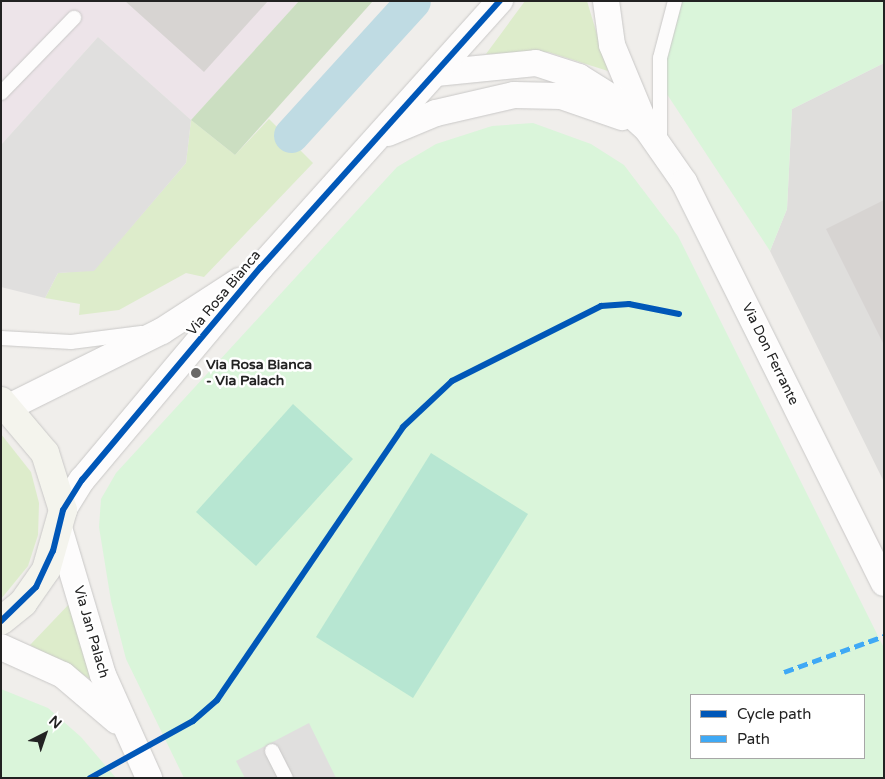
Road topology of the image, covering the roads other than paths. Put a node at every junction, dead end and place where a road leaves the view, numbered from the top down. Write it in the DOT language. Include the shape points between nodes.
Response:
graph roads {
  1 [pos="500,1"];
  2 [pos="606,1"];
  3 [pos="675,1"];
  4 [pos="74,18"];
  5 [pos="436,73"];
  6 [pos="1,93"];
  7 [pos="382,135"];
  8 [pos="654,139"];
  9 [pos="261,268"];
  10 [pos="162,331"];
  11 [pos="1,338"];
  12 [pos="5,404"];
  13 [pos="62,521"];
  14 [pos="884,583"];
  15 [pos="1,621"];
  16 [pos="1,647"];
  17 [pos="125,732"];
  18 [pos="272,751"];
  19 [pos="149,778"];
  20 [pos="286,778"];
  1 -- 5 [label="street, Via Rosa Bianca"];
  2 -- 8 [label="street, Via Don Ferrante" via="612,46"];
  3 -- 8 [label="lane" via="660,58"];
  4 -- 6 [label="lane"];
  5 -- 7 [label="street, Via Rosa Bianca"];
  5 -- 8 [label="street, Via Don Ferrante" via="536,62 579,77 614,98"];
  7 -- 8 [label="street" via="436,113 514,95 561,96"];
  7 -- 9 [label="street, Via Rosa Bianca"];
  8 -- 14 [label="street, Via Don Ferrante" via="684,182"];
  9 -- 10 [label="street, Via Rosa Bianca"];
  9 -- 13 [label="street, Via Rosa Bianca" via="82,480"];
  10 -- 11 [label="lane" via="71,342"];
  10 -- 12 [label="street, Via Rosa Bianca"];
  12 -- 13 [label="street, Via Rosa Bianca" via="45,453"];
  13 -- 15 [label="street, Via Rosa Bianca" via="36,587"];
  13 -- 17 [label="street, Via Jan Palach" via="103,675"];
  16 -- 17 [label="street, Via Jan Palach" via="63,675 106,708"];
  17 -- 19 [label="street, Via Jan Palach"];
  18 -- 20 [label="lane"];
}
